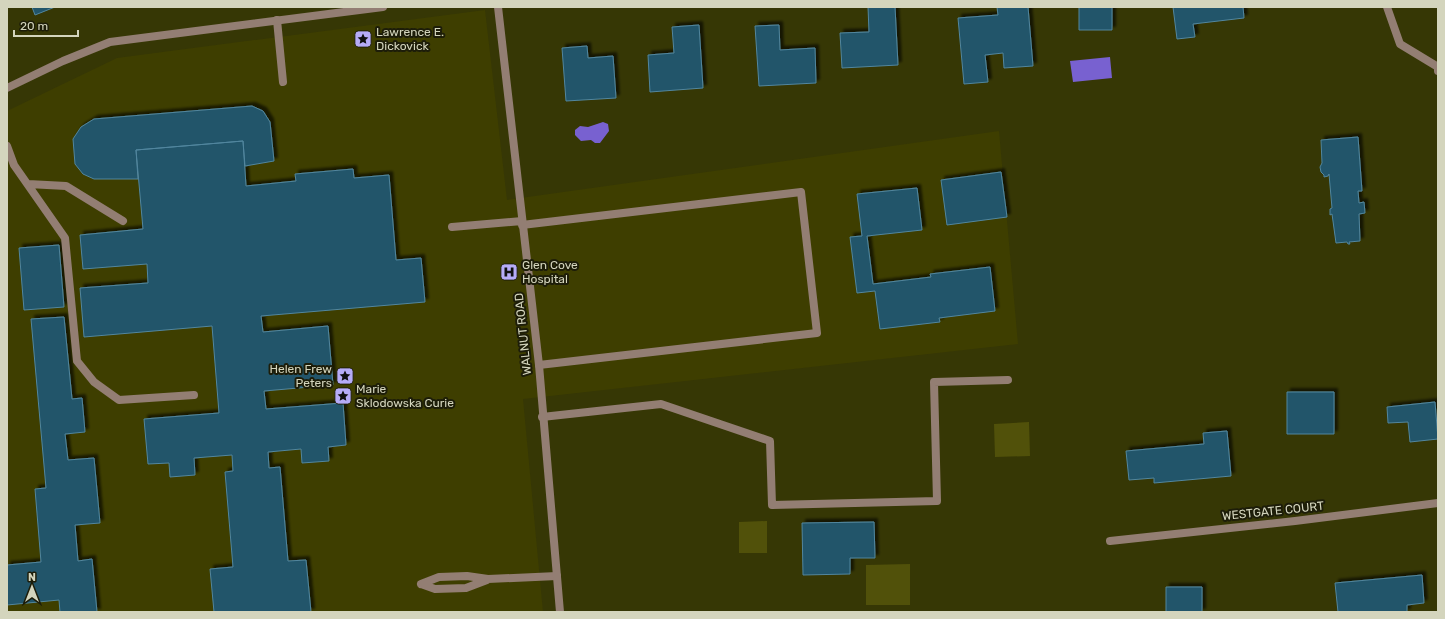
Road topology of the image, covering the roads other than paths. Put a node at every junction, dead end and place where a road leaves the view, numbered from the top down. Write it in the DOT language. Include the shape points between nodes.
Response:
graph roads {
  1 [pos="383,7"];
  2 [pos="498,7"];
  3 [pos="1387,7"];
  4 [pos="277,20"];
  5 [pos="1438,67"];
  6 [pos="1438,70"];
  7 [pos="283,82"];
  8 [pos="7,88"];
  9 [pos="7,148"];
  10 [pos="28,184"];
  11 [pos="123,221"];
  12 [pos="522,223"];
  13 [pos="452,227"];
  14 [pos="539,365"];
  15 [pos="1008,380"];
  16 [pos="194,395"];
  17 [pos="542,417"];
  18 [pos="1438,503"];
  19 [pos="1110,541"];
  20 [pos="557,576"];
  21 [pos="488,579"];
  22 [pos="560,612"];
  1 -- 4 [label="street"];
  2 -- 12 [label="street, WALNUT ROAD"];
  3 -- 5 [label="street" via="1400,44"];
  4 -- 7 [label="street"];
  4 -- 8 [label="street" via="110,42"];
  5 -- 6 [label="street"];
  9 -- 10 [label="street" via="14,166"];
  10 -- 11 [label="street" via="66,186"];
  10 -- 16 [label="street" via="65,238 77,361 94,382 120,400"];
  12 -- 13 [label="street"];
  12 -- 14 [label="street, WALNUT ROAD"];
  12 -- 14 [label="street" via="801,192 817,332"];
  14 -- 17 [label="street, WALNUT ROAD"];
  15 -- 17 [label="street" via="934,382 937,501 772,505 770,441 662,404"];
  17 -- 20 [label="street, WALNUT ROAD"];
  18 -- 19 [label="street, WESTGATE COURT"];
  20 -- 21 [label="street"];
  20 -- 22 [label="street, WALNUT ROAD"];
  21 -- 21 [label="street" via="467,576 439,577 421,584 435,589 466,588"];
}
